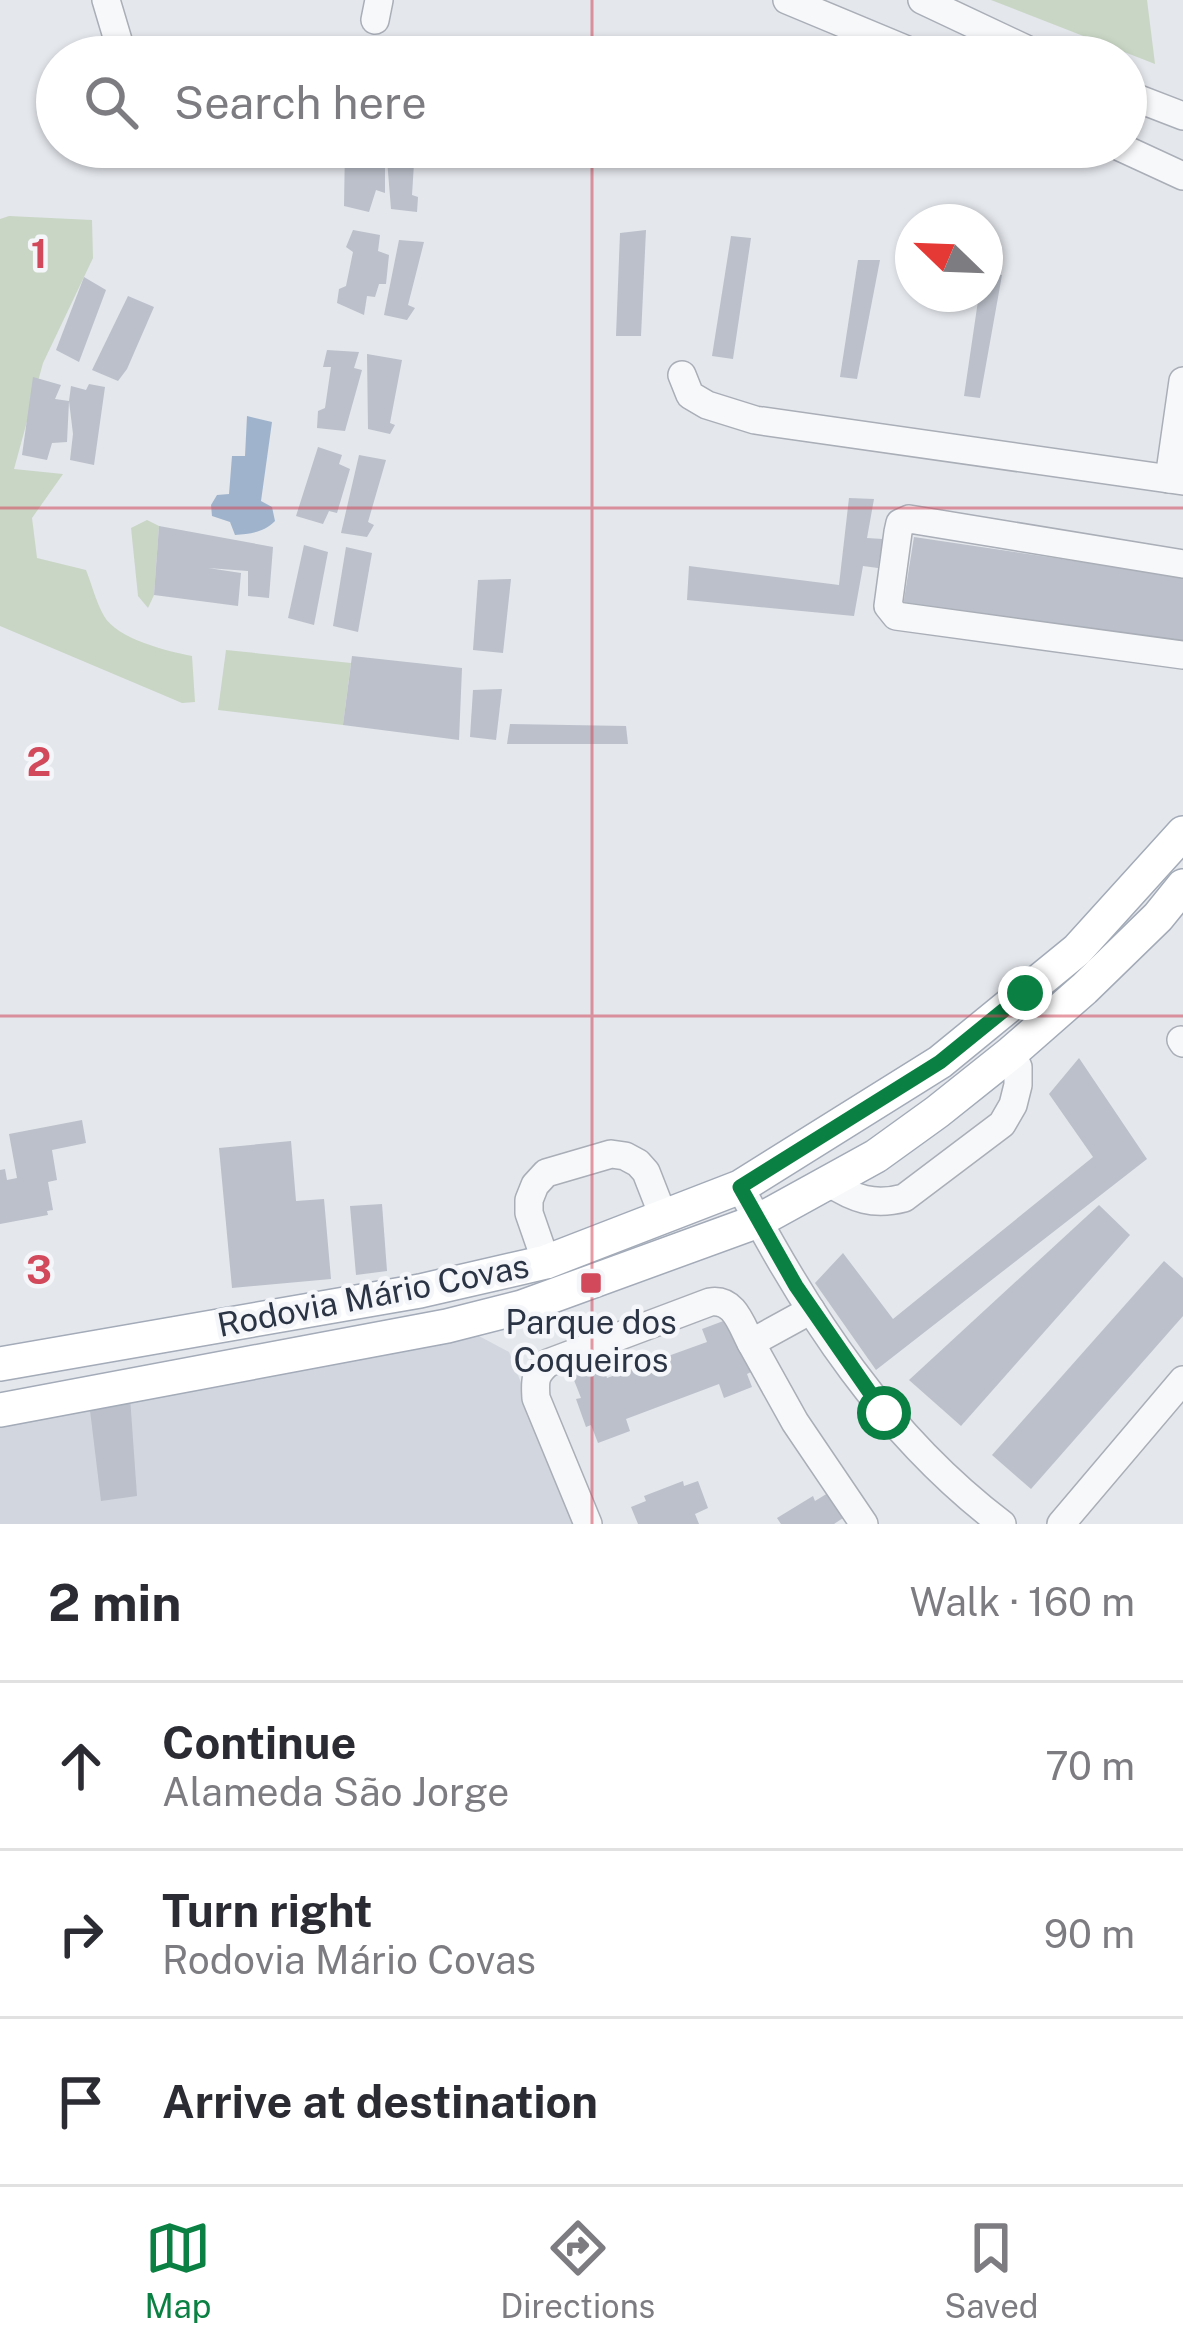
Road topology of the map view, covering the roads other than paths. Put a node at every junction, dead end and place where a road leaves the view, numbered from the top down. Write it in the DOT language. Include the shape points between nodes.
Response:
graph roads {
  1 [pos="106,0"];
  2 [pos="787,0"];
  3 [pos="922,0"];
  4 [pos="117,36"];
  5 [pos="873,36"];
  6 [pos="998,36"];
  7 [pos="1147,102"];
  8 [pos="1183,116"];
  9 [pos="1147,159"];
  10 [pos="1183,176"];
  11 [pos="682,375"];
  12 [pos="1183,381"];
  13 [pos="1176,480"];
  14 [pos="1183,564"];
  15 [pos="1183,655"];
  16 [pos="1183,833"];
  17 [pos="1183,886"];
  18 [pos="1011,1053"];
  19 [pos="828,1182"];
  20 [pos="740,1187"];
  21 [pos="664,1218"];
  22 [pos="758,1221"];
  23 [pos="546,1262"];
  24 [pos="811,1310"];
  25 [pos="751,1343"];
  26 [pos="0,1364"];
  27 [pos="1183,1381"];
  28 [pos="0,1410"];
  29 [pos="588,1524"];
  30 [pos="864,1524"];
  31 [pos="1002,1524"];
  32 [pos="1061,1524"];
  1 -- 4 [label="street"];
  2 -- 5 [label="street"];
  3 -- 6 [label="street"];
  7 -- 8 [label="street"];
  9 -- 10 [label="street"];
  11 -- 13 [label="street" via="690,394 707,405 755,420"];
  12 -- 13 [label="street"];
  14 -- 15 [label="street" via="909,519 900,523 888,606 896,616"];
  16 -- 20 [label="main road, Rodovia Mário Covas" via="1077,950 940,1062"];
  17 -- 18 [label="main road, Rodovia Mário Covas"];
  18 -- 19 [label="main road, Rodovia Mário Covas" via="876,1156"];
  18 -- 19 [label="street" via="1018,1085 1002,1124 904,1198 867,1202"];
  19 -- 22 [label="main road, Rodovia Mário Covas"];
  20 -- 21 [label="main road, Rodovia Mário Covas"];
  20 -- 22 [label="street"];
  21 -- 23 [label="main road, Rodovia Mário Covas"];
  21 -- 23 [label="street" via="646,1172 625,1156 547,1173 529,1200"];
  22 -- 24 [label="street"];
  22 -- 28 [label="main road, Rodovia Mário Covas" via="447,1326"];
  23 -- 26 [label="main road, Rodovia Mário Covas"];
  24 -- 25 [label="street"];
  24 -- 31 [label="street" via="884,1413"];
  25 -- 29 [label="street" via="722,1300 539,1370 536,1399"];
  25 -- 30 [label="street"];
  27 -- 32 [label="street"];
}
